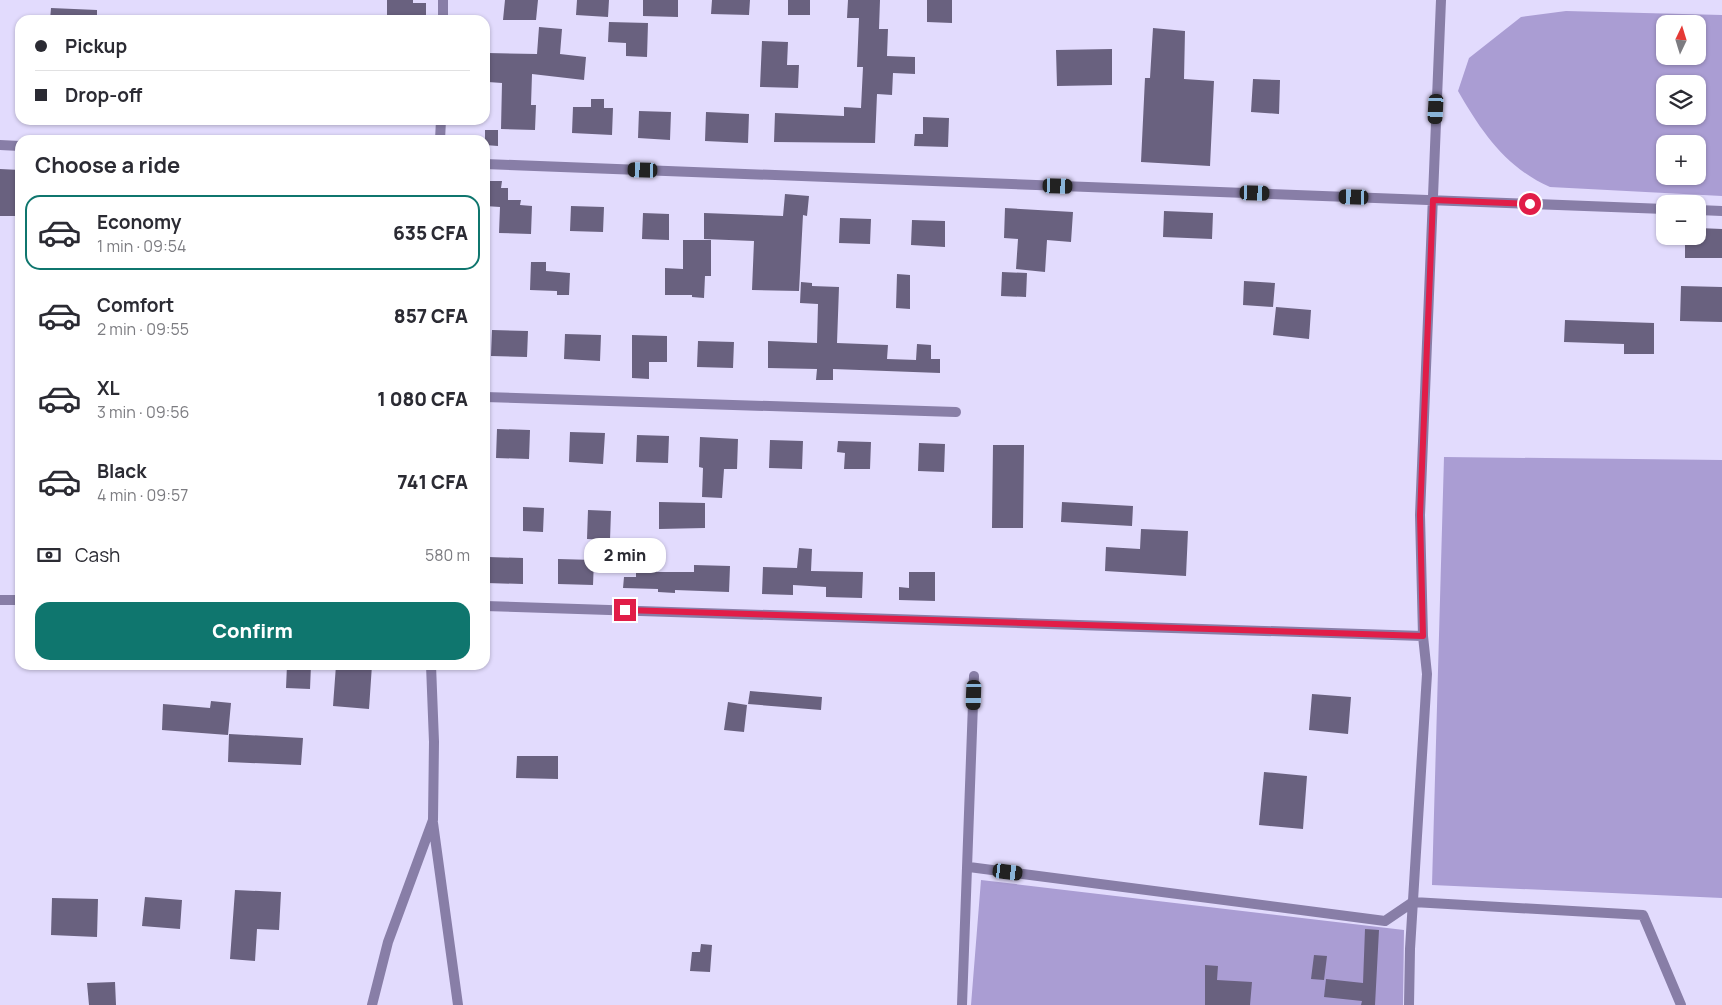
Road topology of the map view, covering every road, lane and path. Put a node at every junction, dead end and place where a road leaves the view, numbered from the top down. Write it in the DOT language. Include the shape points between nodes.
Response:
graph roads {
  1 [pos="443,0"];
  2 [pos="1441,0"];
  3 [pos="443,15"];
  4 [pos="0,145"];
  5 [pos="15,146"];
  6 [pos="490,164"];
  7 [pos="1433,200"];
  8 [pos="1656,209"];
  9 [pos="1706,211"];
  10 [pos="1722,212"];
  11 [pos="490,397"];
  12 [pos="956,412"];
  13 [pos="0,600"];
  14 [pos="15,600"];
  15 [pos="490,606"];
  16 [pos="1423,636"];
  17 [pos="431,670"];
  18 [pos="974,676"];
  19 [pos="433,820"];
  20 [pos="969,867"];
  21 [pos="1413,902"];
  22 [pos="372,1005"];
  23 [pos="458,1005"];
  24 [pos="962,1005"];
  25 [pos="1409,1005"];
  26 [pos="1681,1005"];
  1 -- 3 [label="street"];
  2 -- 7 [label="street"];
  4 -- 5 [label="street"];
  6 -- 7 [label="street"];
  7 -- 8 [label="street"];
  7 -- 16 [label="street" via="1420,515"];
  9 -- 10 [label="street"];
  11 -- 12 [label="street"];
  13 -- 14 [label="street"];
  15 -- 16 [label="street"];
  16 -- 21 [label="street" via="1427,674"];
  17 -- 19 [label="street"];
  18 -- 20 [label="street"];
  19 -- 22 [label="street" via="388,942"];
  19 -- 23 [label="street"];
  20 -- 21 [label="street" via="1385,921"];
  20 -- 24 [label="street"];
  21 -- 25 [label="street"];
  21 -- 26 [label="street" via="1643,915"];
}
